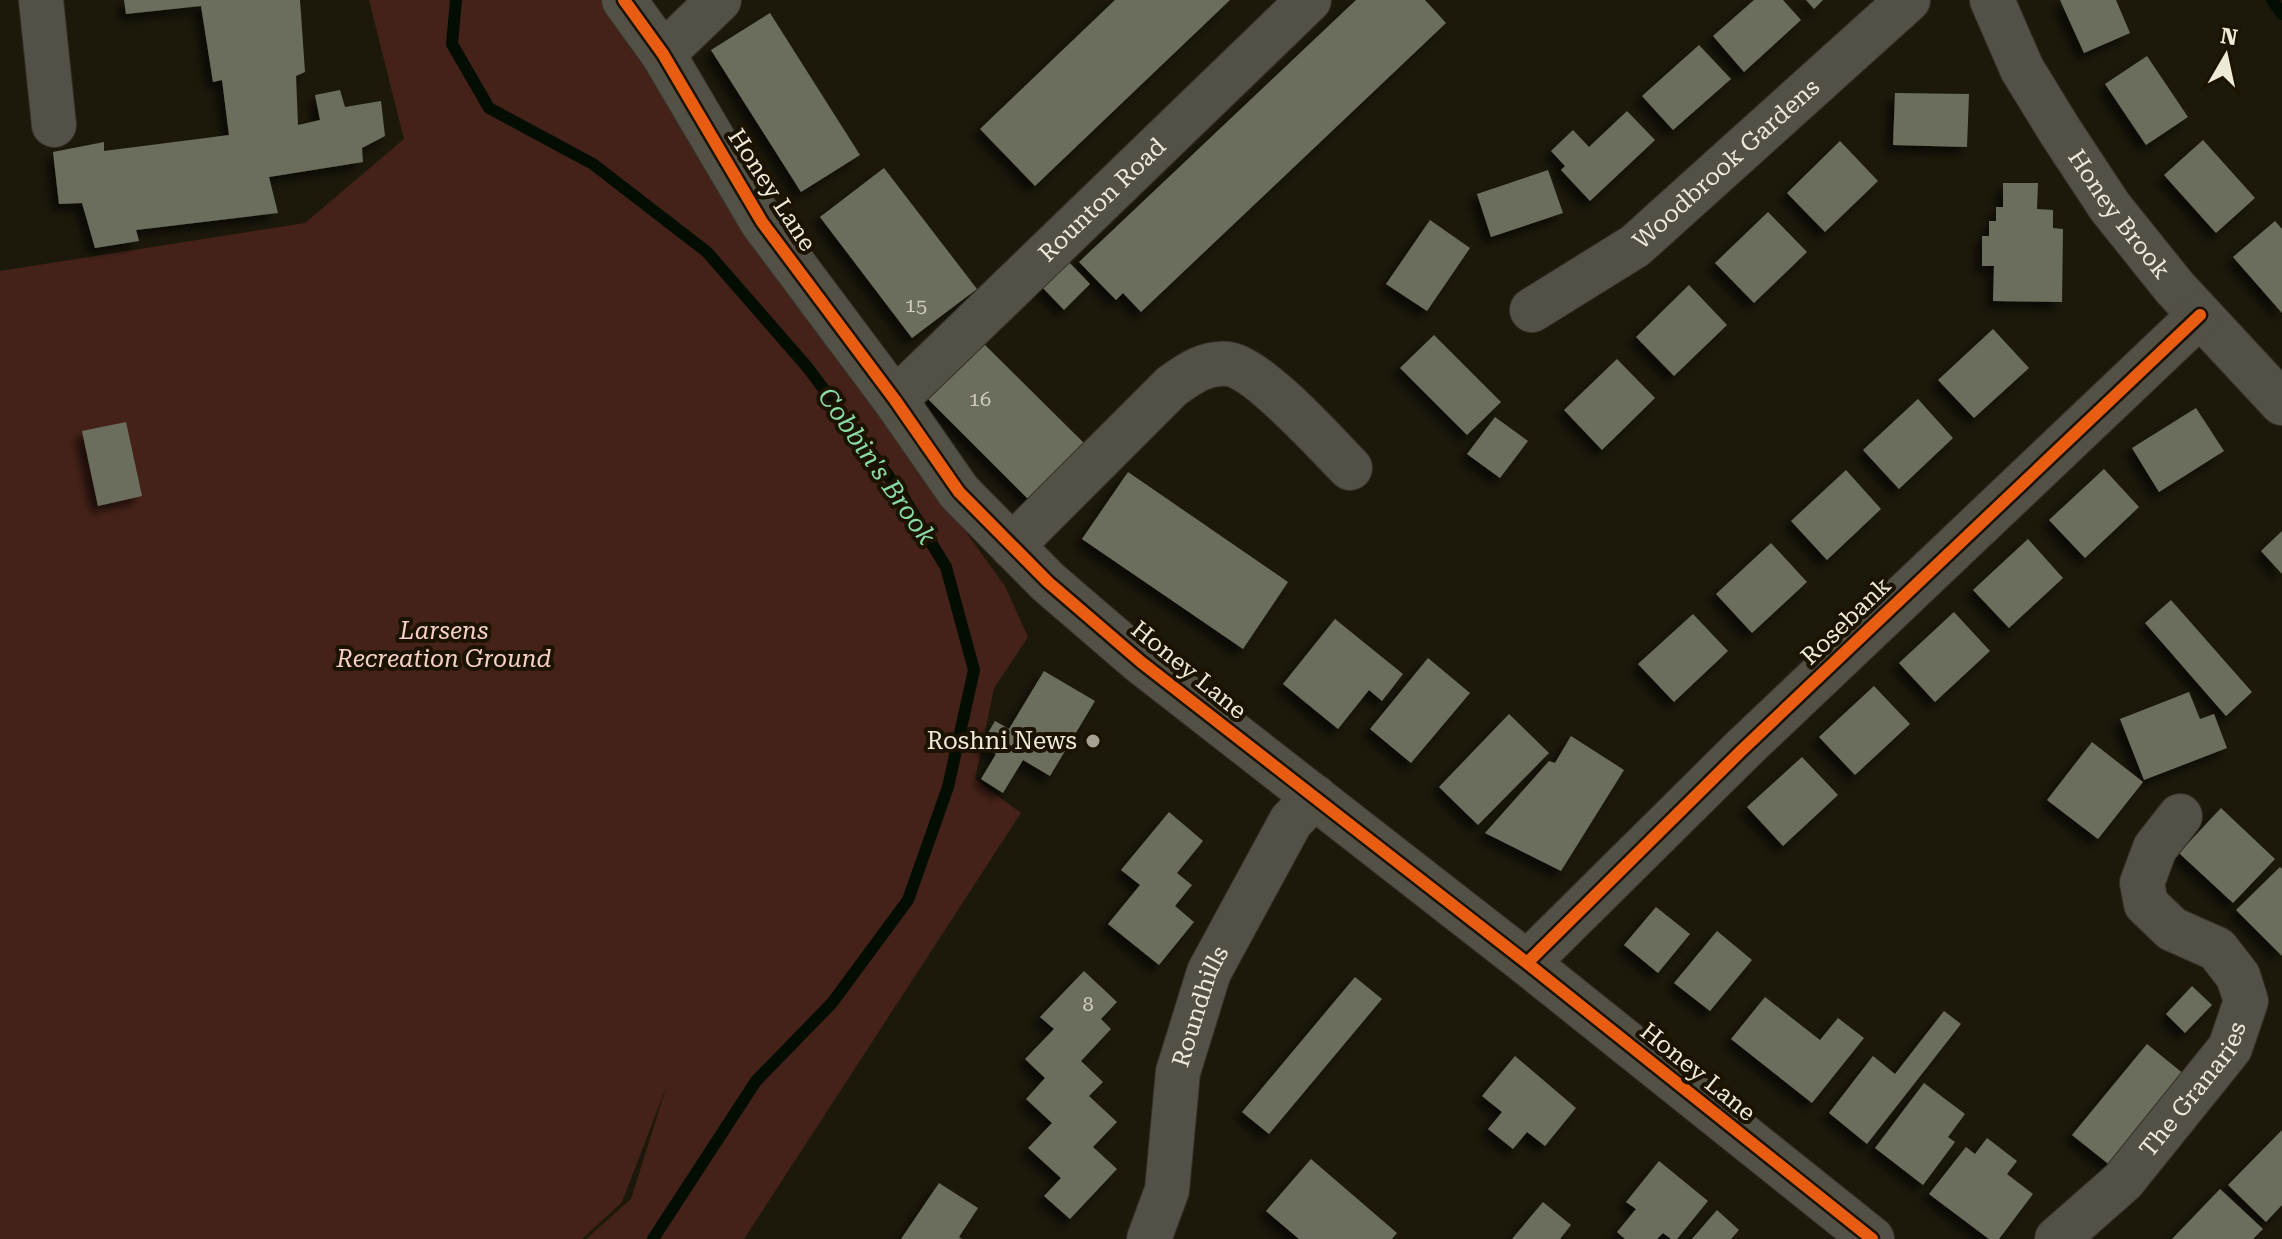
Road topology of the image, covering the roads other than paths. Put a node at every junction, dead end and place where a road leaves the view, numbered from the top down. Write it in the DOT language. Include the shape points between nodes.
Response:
graph roads {
  1 [pos="41,0"];
  2 [pos="624,0"];
  3 [pos="719,0"];
  4 [pos="1309,0"];
  5 [pos="1908,0"];
  6 [pos="1992,0"];
  7 [pos="663,54"];
  8 [pos="54,125"];
  9 [pos="1532,310"];
  10 [pos="2200,315"];
  11 [pos="895,400"];
  12 [pos="2282,403"];
  13 [pos="1350,468"];
  14 [pos="1012,546"];
  15 [pos="1315,797"];
  16 [pos="2180,816"];
  17 [pos="1527,963"];
  18 [pos="1149,1239"];
  19 [pos="1872,1239"];
  20 [pos="2057,1239"];
  1 -- 8 [label="street"];
  2 -- 7 [label="street, Honey Lane"];
  3 -- 7 [label="street"];
  4 -- 11 [label="street, Rounton Road"];
  5 -- 9 [label="street, Woodbrook Gardens" via="1635,246"];
  6 -- 10 [label="street, Honey Brook" via="2022,69 2110,207"];
  7 -- 11 [label="street, Honey Lane" via="762,222"];
  10 -- 12 [label="street, Honey Brook"];
  10 -- 17 [label="street, Rosebank" via="1742,750"];
  11 -- 14 [label="street, Honey Lane" via="959,492"];
  13 -- 14 [label="street" via="1267,385 1230,364 1199,367 1172,386"];
  14 -- 15 [label="street, Honey Lane" via="1141,662"];
  15 -- 17 [label="street, Honey Lane"];
  15 -- 18 [label="street, Roundhills" via="1291,821 1209,972 1178,1072 1167,1190"];
  16 -- 20 [label="street, The Granaries" via="2155,848 2142,883 2146,904 2172,929 2217,949 2238,976 2246,1001 2230,1048 2123,1181"];
  17 -- 19 [label="street, Honey Lane"];
}
